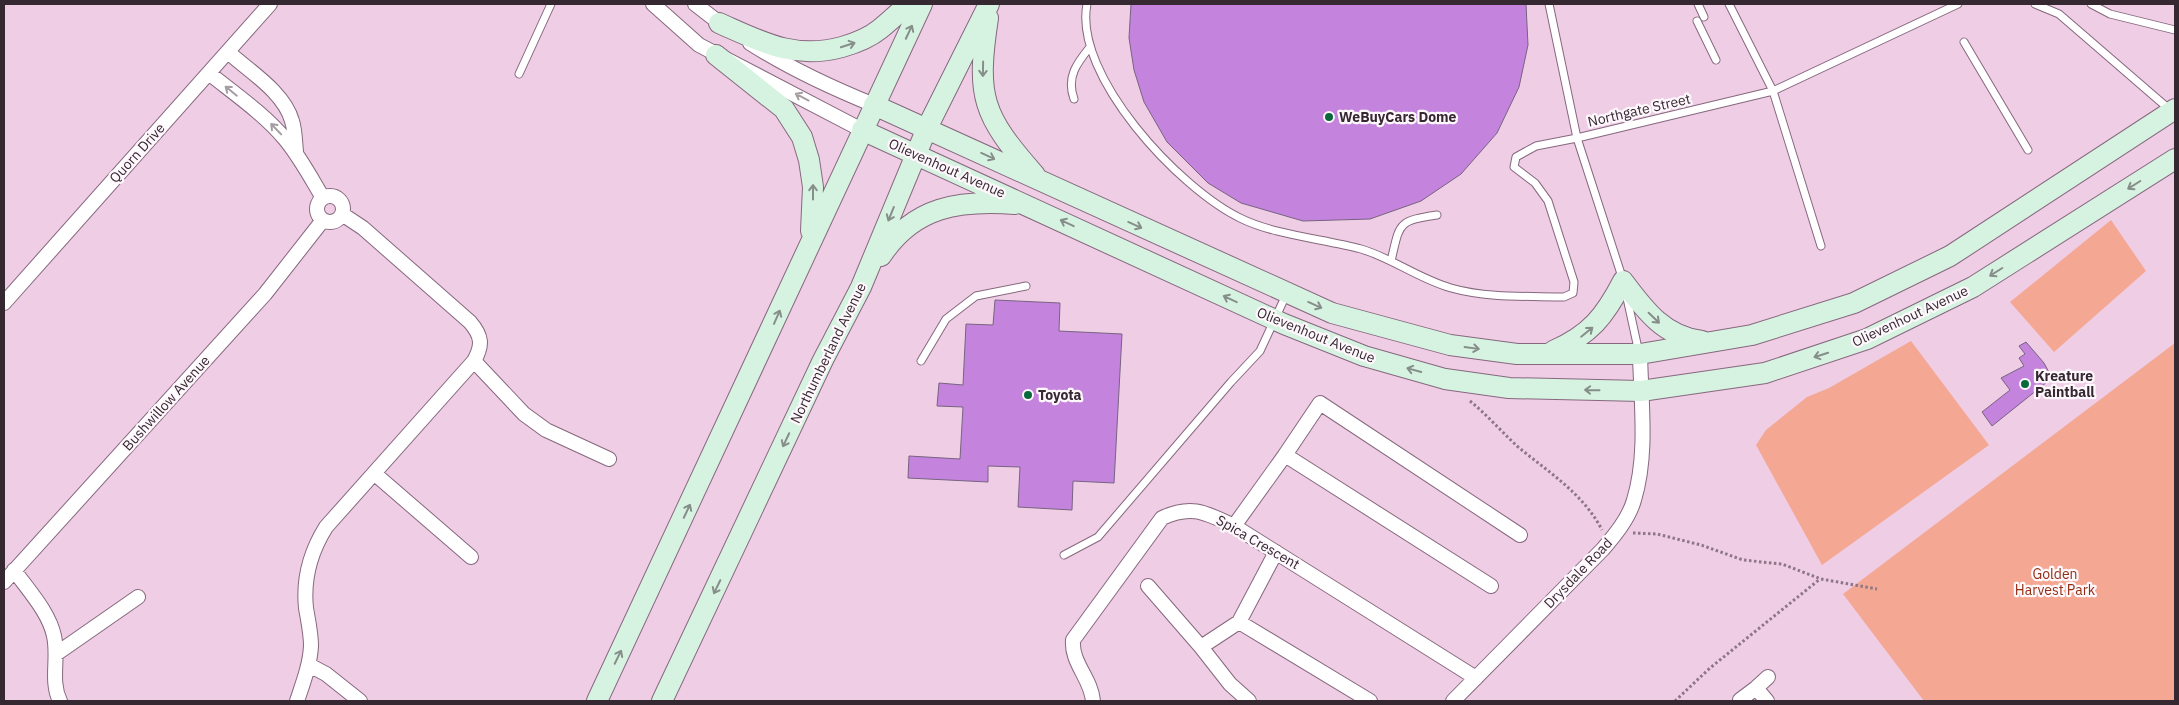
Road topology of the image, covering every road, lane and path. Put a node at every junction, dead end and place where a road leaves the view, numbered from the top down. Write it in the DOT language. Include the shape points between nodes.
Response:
graph roads {
  1 [pos="270,4"];
  2 [pos="551,4"];
  3 [pos="652,4"];
  4 [pos="695,4"];
  5 [pos="909,4"];
  6 [pos="922,4"];
  7 [pos="990,4"];
  8 [pos="1087,4"];
  9 [pos="1549,4"];
  10 [pos="1698,4"];
  11 [pos="1729,4"];
  12 [pos="1958,4"];
  13 [pos="2035,4"];
  14 [pos="2050,4"];
  15 [pos="2091,4"];
  16 [pos="2059,14"];
  17 [pos="1704,17"];
  18 [pos="1696,21"];
  19 [pos="719,23"];
  20 [pos="2175,30"];
  21 [pos="1964,42"];
  22 [pos="1090,47"];
  23 [pos="228,52"];
  24 [pos="716,55"];
  25 [pos="1716,60"];
  26 [pos="210,74"];
  27 [pos="519,74"];
  28 [pos="1773,91"];
  29 [pos="1074,99"];
  30 [pos="874,106"];
  31 [pos="2174,112"];
  32 [pos="927,128"];
  33 [pos="862,130"];
  34 [pos="1577,138"];
  35 [pos="2028,150"];
  36 [pos="296,153"];
  37 [pos="916,153"];
  38 [pos="2175,160"];
  39 [pos="1040,181"];
  40 [pos="323,198"];
  41 [pos="1030,205"];
  42 [pos="342,214"];
  43 [pos="1437,215"];
  44 [pos="323,220"];
  45 [pos="811,240"];
  46 [pos="1821,246"];
  47 [pos="1391,260"];
  48 [pos="1623,281"];
  49 [pos="1026,286"];
  50 [pos="861,287"];
  51 [pos="1287,293"];
  52 [pos="4,303"];
  53 [pos="1273,319"];
  54 [pos="1711,342"];
  55 [pos="1544,354"];
  56 [pos="1640,354"];
  57 [pos="921,361"];
  58 [pos="474,362"];
  59 [pos="1641,391"];
  60 [pos="1462,400"];
  61 [pos="1285,455"];
  62 [pos="609,459"];
  63 [pos="375,474"];
  64 [pos="1234,526"];
  65 [pos="1610,533"];
  66 [pos="1520,535"];
  67 [pos="1276,552"];
  68 [pos="1064,554"];
  69 [pos="471,557"];
  70 [pos="14,570"];
  71 [pos="1820,579"];
  72 [pos="4,582"];
  73 [pos="1148,586"];
  74 [pos="1491,586"];
  75 [pos="1877,589"];
  76 [pos="138,597"];
  77 [pos="1239,622"];
  78 [pos="1201,647"];
  79 [pos="56,654"];
  80 [pos="309,665"];
  81 [pos="1768,677"];
  82 [pos="1476,678"];
  83 [pos="1756,688"];
  84 [pos="1740,700"];
  85 [pos="60,701"];
  86 [pos="297,701"];
  87 [pos="360,701"];
  88 [pos="597,701"];
  89 [pos="662,701"];
  90 [pos="1093,701"];
  91 [pos="1249,701"];
  92 [pos="1370,701"];
  93 [pos="1453,701"];
  94 [pos="1675,701"];
  95 [pos="1767,701"];
  1 -- 23 [label="street, Quorn Drive"];
  2 -- 27 [label="lane"];
  3 -- 24 [label="street, Olievenhout Avenue" via="699,45"];
  4 -- 19 [label="street, Olievenhout Avenue"];
  19 -- 5 [label="street, one-way" via="769,46 813,52 865,39"];
  30 -- 6 [label="street, one-way"];
  7 -- 32 [label="street, Northumberland Avenue"];
  7 -- 39 [label="street, one-way" via="982,71 986,102 1000,134"];
  8 -- 22 [label="lane" via="1086,27"];
  9 -- 34 [label="lane"];
  10 -- 17 [label="lane"];
  11 -- 28 [label="lane"];
  12 -- 28 [label="lane, Northgate Street"];
  13 -- 16 [label="lane"];
  14 -- 16 [label="lane"];
  15 -- 20 [label="lane" via="2110,14"];
  16 -- 31 [label="lane"];
  18 -- 25 [label="lane"];
  19 -- 30 [label="street, Olievenhout Avenue" via="770,56"];
  21 -- 35 [label="lane"];
  22 -- 29 [label="lane" via="1073,70"];
  22 -- 47 [label="lane" via="1103,79 1131,120 1202,194 1241,219 1361,249"];
  23 -- 26 [label="street, Quorn Drive"];
  23 -- 36 [label="street" via="278,96 287,108"];
  33 -- 24 [label="street, Olievenhout Avenue, one-way"];
  45 -- 24 [label="street, one-way" via="813,187 802,137 784,109"];
  36 -- 26 [label="street, one-way" via="271,123"];
  26 -- 52 [label="street, Quorn Drive"];
  28 -- 34 [label="lane, Northgate Street"];
  28 -- 46 [label="lane"];
  30 -- 32 [label="street, Olievenhout Avenue"];
  30 -- 33 [label="street"];
  31 -- 54 [label="street, Olievenhout Avenue" via="1950,256 1854,303 1752,335"];
  32 -- 37 [label="street, Northumberland Avenue"];
  32 -- 39 [label="street, Olievenhout Avenue, one-way"];
  33 -- 37 [label="street, Olievenhout Avenue"];
  33 -- 45 [label="street"];
  34 -- 47 [label="lane" via="1526,149 1514,160 1514,167 1535,183 1548,200 1574,282 1575,288 1570,295 1564,298 1451,288"];
  34 -- 48 [label="lane, Northgate Street"];
  36 -- 40 [label="street"];
  37 -- 41 [label="street, Olievenhout Avenue"];
  37 -- 50 [label="street, Northumberland Avenue, one-way"];
  38 -- 59 [label="street, Olievenhout Avenue, one-way" via="1973,287 1867,339 1765,373"];
  39 -- 51 [label="street, Olievenhout Avenue, one-way"];
  40 -- 42 [label="street" via="331,196 338,199"];
  40 -- 44 [label="street" via="316,209"];
  41 -- 50 [label="street" via="986,202 934,210 895,236"];
  53 -- 41 [label="street, Olievenhout Avenue, one-way"];
  42 -- 44 [label="street" via="332,222"];
  42 -- 58 [label="street" via="363,228 470,322 481,340 481,349"];
  43 -- 47 [label="lane" via="1403,223"];
  44 -- 70 [label="street, Bushwillow Avenue" via="265,294"];
  88 -- 45 [label="street, one-way"];
  48 -- 54 [label="street, one-way" via="1644,309 1665,329 1690,340"];
  55 -- 48 [label="street, one-way" via="1576,341 1593,328"];
  48 -- 56 [label="lane, Northgate Street"];
  49 -- 57 [label="lane" via="976,296 946,319"];
  50 -- 89 [label="street, Northumberland Avenue, one-way" via="823,360"];
  51 -- 53 [label="lane"];
  51 -- 55 [label="street, Olievenhout Avenue, one-way" via="1332,313 1450,345 1517,354"];
  59 -- 53 [label="street, Olievenhout Avenue, one-way" via="1509,388 1444,379 1364,356"];
  53 -- 68 [label="lane" via="1253,360 1111,524 1098,537"];
  54 -- 56 [label="street, Olievenhout Avenue"];
  55 -- 56 [label="street, Olievenhout Avenue"];
  56 -- 59 [label="street, Drysdale Road"];
  58 -- 62 [label="street" via="532,420 546,430"];
  58 -- 63 [label="street"];
  59 -- 65 [label="street, Drysdale Road" via="1642,466 1634,502"];
  60 -- 65 [label="path" via="1470,400 1571,490"];
  61 -- 64 [label="street"];
  61 -- 66 [label="street" via="1320,403"];
  61 -- 74 [label="street"];
  63 -- 69 [label="street"];
  63 -- 80 [label="street" via="326,527 311,558 306,582 311,634"];
  64 -- 67 [label="street, Spica Crescent"];
  64 -- 90 [label="street, Spica Crescent" via="1206,512 1191,510 1176,511 1162,518 1073,640 1074,657 1091,686"];
  65 -- 71 [label="path" via="1657,534 1743,560 1782,564"];
  65 -- 82 [label="street, Drysdale Road"];
  67 -- 77 [label="street"];
  67 -- 82 [label="street, Spica Crescent"];
  70 -- 72 [label="street, Bushwillow Avenue"];
  70 -- 79 [label="street" via="51,626"];
  71 -- 75 [label="path"];
  71 -- 94 [label="path" via="1710,668"];
  73 -- 78 [label="street"];
  76 -- 79 [label="street"];
  77 -- 78 [label="street"];
  77 -- 92 [label="street"];
  78 -- 91 [label="street" via="1230,684"];
  79 -- 85 [label="street" via="55,686"];
  80 -- 86 [label="street"];
  80 -- 87 [label="street"];
  81 -- 83 [label="street"];
  82 -- 93 [label="street, Drysdale Road"];
  83 -- 84 [label="street"];
  83 -- 95 [label="street"];
}
